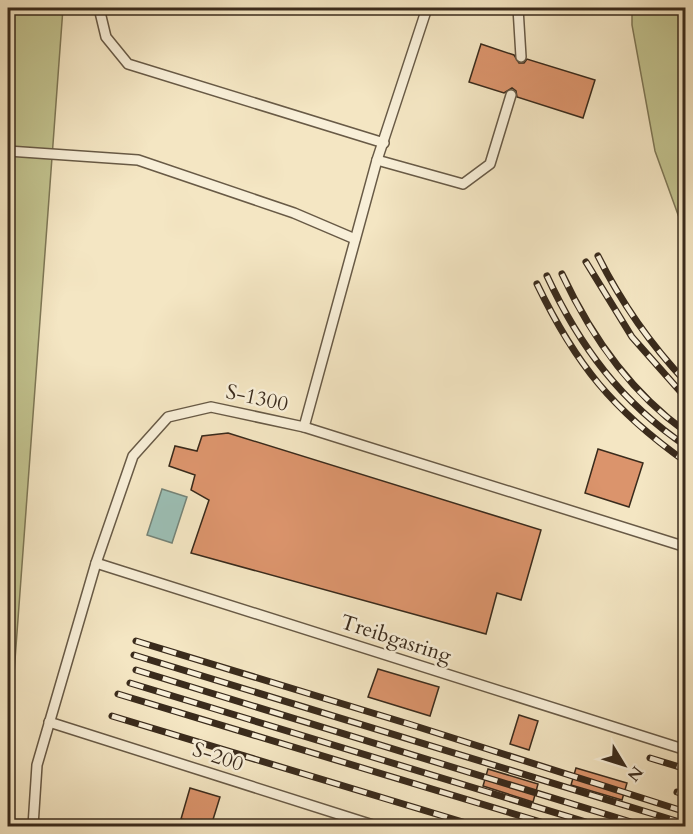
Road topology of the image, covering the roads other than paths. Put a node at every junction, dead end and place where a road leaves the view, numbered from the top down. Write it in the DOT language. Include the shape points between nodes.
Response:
graph roads {
  1 [pos="99,8"];
  2 [pos="427,8"];
  3 [pos="518,8"];
  4 [pos="521,57"];
  5 [pos="511,95"];
  6 [pos="384,143"];
  7 [pos="8,151"];
  8 [pos="377,160"];
  9 [pos="355,239"];
  10 [pos="304,427"];
  11 [pos="686,547"];
  12 [pos="96,563"];
  13 [pos="49,722"];
  14 [pos="686,750"];
  15 [pos="33,826"];
  16 [pos="376,826"];
  1 -- 6 [label="lane" via="106,37 128,64"];
  2 -- 6 [label="lane, S-1300"];
  3 -- 4 [label="lane"];
  5 -- 8 [label="lane" via="490,164 463,184"];
  6 -- 8 [label="lane, S-1300"];
  7 -- 9 [label="lane" via="138,160 294,213"];
  8 -- 9 [label="lane, S-1300"];
  9 -- 10 [label="lane, S-1300"];
  10 -- 11 [label="lane"];
  10 -- 12 [label="lane, S-1300" via="211,407 168,417 133,456"];
  12 -- 13 [label="lane, S-1300"];
  12 -- 14 [label="lane, Treibgasring"];
  13 -- 15 [label="lane, S-1300" via="37,765"];
  13 -- 16 [label="lane, S-200"];
}
